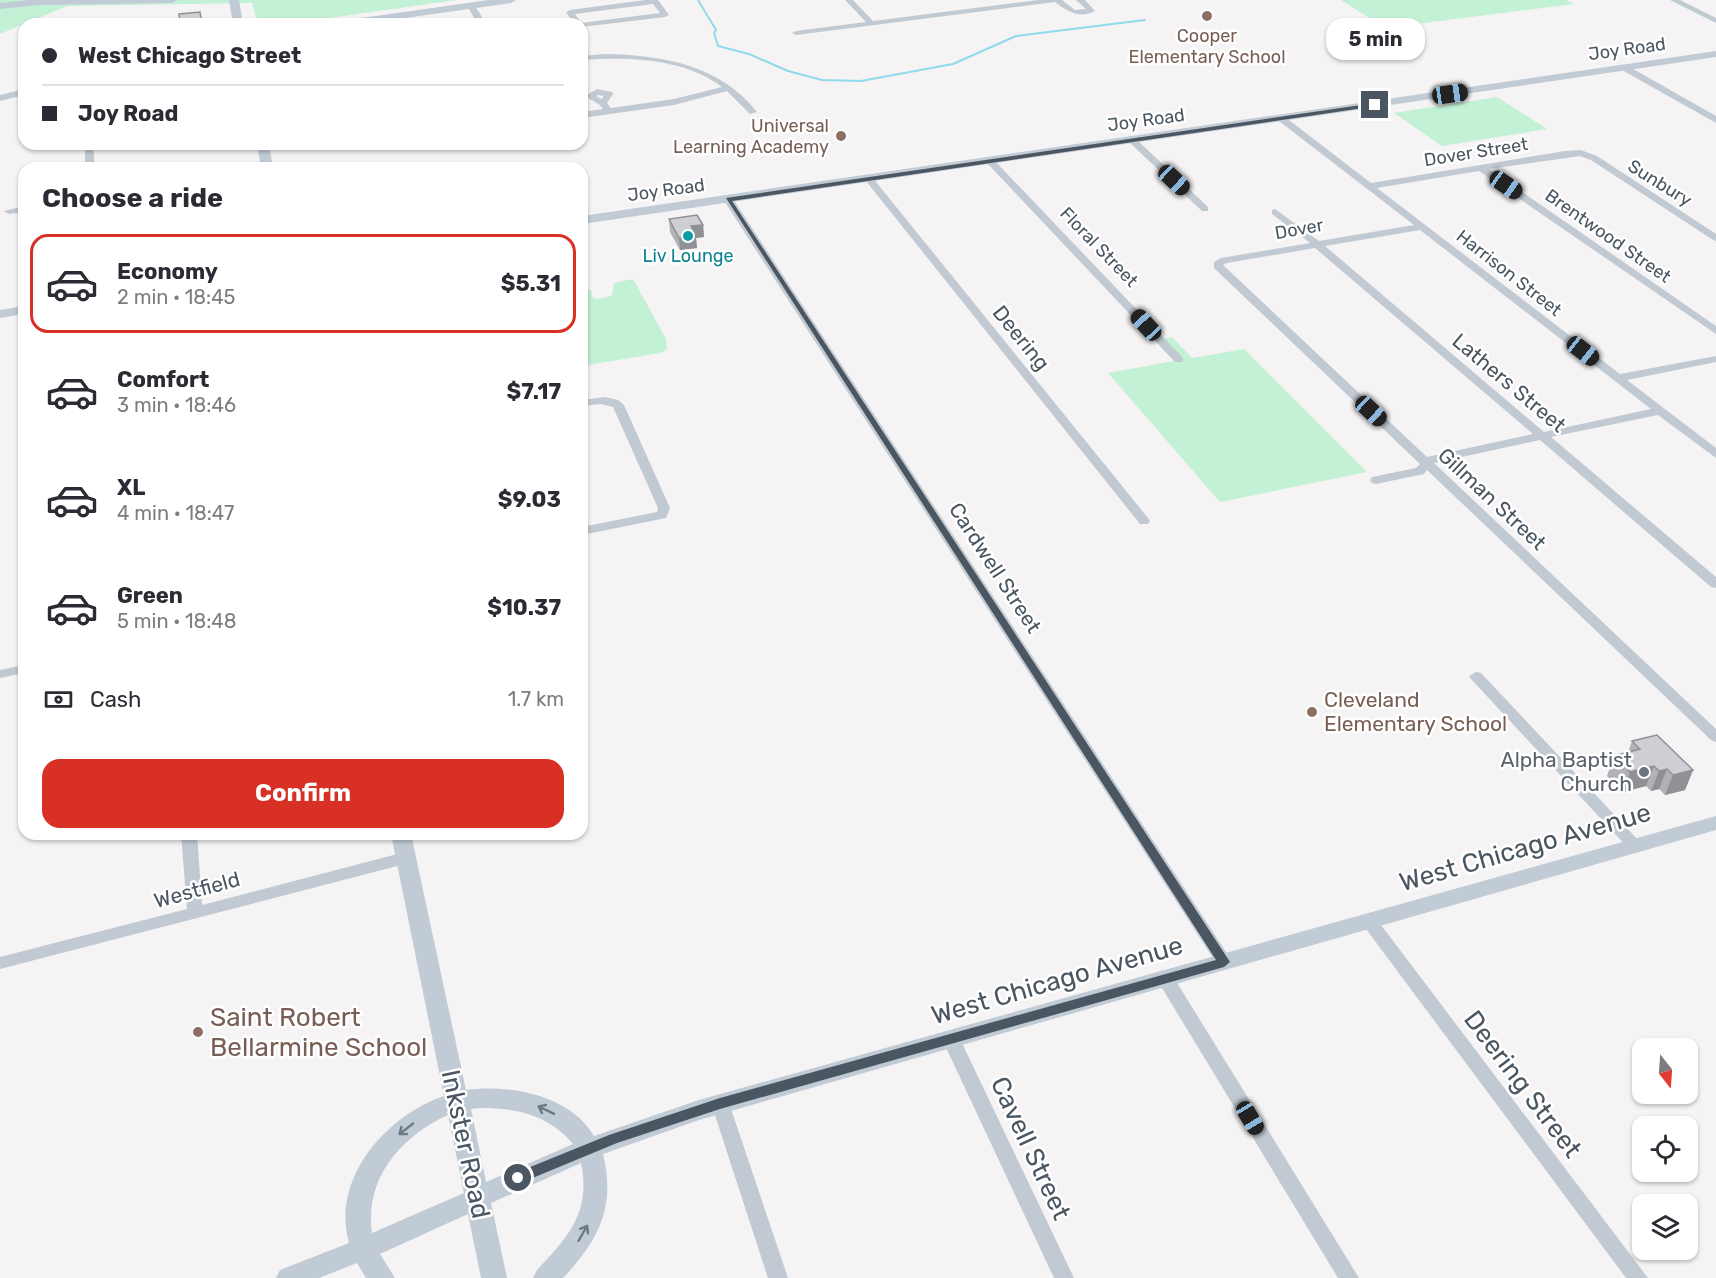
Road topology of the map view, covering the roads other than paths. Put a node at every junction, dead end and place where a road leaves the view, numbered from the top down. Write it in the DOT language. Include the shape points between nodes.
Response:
graph roads {
  1 [pos="29,0"];
  2 [pos="93,0"];
  3 [pos="172,0"];
  4 [pos="234,0"];
  5 [pos="511,0"];
  6 [pos="593,0"];
  7 [pos="849,0"];
  8 [pos="998,0"];
  9 [pos="1057,0"];
  10 [pos="1080,0"];
  11 [pos="1674,0"];
  12 [pos="78,1"];
  13 [pos="107,1"];
  14 [pos="607,3"];
  15 [pos="0,6"];
  16 [pos="471,6"];
  17 [pos="1006,6"];
  18 [pos="599,8"];
  19 [pos="237,18"];
  20 [pos="384,18"];
  21 [pos="478,18"];
  22 [pos="574,18"];
  23 [pos="1716,21"];
  24 [pos="871,23"];
  25 [pos="588,25"];
  26 [pos="796,33"];
  27 [pos="1716,54"];
  28 [pos="588,58"];
  29 [pos="1624,68"];
  30 [pos="730,88"];
  31 [pos="18,94"];
  32 [pos="0,98"];
  33 [pos="753,112"];
  34 [pos="588,113"];
  35 [pos="1282,119"];
  36 [pos="1716,120"];
  37 [pos="1132,140"];
  38 [pos="1587,155"];
  39 [pos="990,161"];
  40 [pos="1480,168"];
  41 [pos="869,179"];
  42 [pos="1369,186"];
  43 [pos="728,199"];
  44 [pos="1205,209"];
  45 [pos="18,210"];
  46 [pos="9,211"];
  47 [pos="1275,212"];
  48 [pos="588,219"];
  49 [pos="1421,226"];
  50 [pos="1716,238"];
  51 [pos="1316,244"];
  52 [pos="1242,289"];
  53 [pos="18,311"];
  54 [pos="0,314"];
  55 [pos="1716,332"];
  56 [pos="1716,359"];
  57 [pos="1179,360"];
  58 [pos="1618,378"];
  59 [pos="588,402"];
  60 [pos="1660,411"];
  61 [pos="1541,436"];
  62 [pos="1716,454"];
  63 [pos="1427,464"];
  64 [pos="1376,480"];
  65 [pos="1144,521"];
  66 [pos="588,530"];
  67 [pos="1716,584"];
  68 [pos="18,670"];
  69 [pos="0,674"];
  70 [pos="1476,676"];
  71 [pos="1716,737"];
  72 [pos="1716,823"];
  73 [pos="189,840"];
  74 [pos="1634,845"];
  75 [pos="403,846"];
  76 [pos="195,912"];
  77 [pos="1369,921"];
  78 [pos="1224,962"];
  79 [pos="0,963"];
  80 [pos="1165,978"];
  81 [pos="951,1040"];
  82 [pos="458,1101"];
  83 [pos="720,1103"];
  84 [pos="590,1148"];
  85 [pos="478,1197"];
  86 [pos="363,1249"];
  87 [pos="289,1278"];
  88 [pos="381,1278"];
  89 [pos="494,1278"];
  90 [pos="546,1278"];
  91 [pos="778,1278"];
  92 [pos="1064,1278"];
  93 [pos="1349,1278"];
  94 [pos="1638,1278"];
  1 -- 15 [label="main road"];
  2 -- 13 [label="main road"];
  3 -- 13 [label="main road"];
  4 -- 19 [label="main road"];
  5 -- 16 [label="main road"];
  6 -- 18 [label="street"];
  7 -- 24 [label="street"];
  8 -- 17 [label="street"];
  9 -- 10 [label="street" via="1073,12 1091,11"];
  9 -- 17 [label="street"];
  11 -- 23 [label="street"];
  12 -- 13 [label="main road"];
  12 -- 15 [label="main road"];
  14 -- 18 [label="street"];
  14 -- 25 [label="street" via="655,1 664,15"];
  16 -- 20 [label="main road"];
  16 -- 21 [label="street"];
  17 -- 24 [label="street"];
  18 -- 22 [label="street" via="570,12"];
  24 -- 26 [label="street"];
  27 -- 29 [label="main road, Joy Road"];
  28 -- 30 [label="street" via="660,60 699,72"];
  29 -- 35 [label="main road, Joy Road"];
  29 -- 36 [label="street"];
  30 -- 33 [label="street"];
  30 -- 34 [label="street" via="681,100 606,107"];
  31 -- 32 [label="main road"];
  35 -- 37 [label="main road, Joy Road"];
  35 -- 42 [label="street, Harrison Street"];
  37 -- 39 [label="main road, Joy Road"];
  37 -- 44 [label="street"];
  38 -- 40 [label="street, Dover Street" via="1565,154"];
  38 -- 50 [label="street, Sunbury"];
  39 -- 41 [label="main road, Joy Road"];
  39 -- 57 [label="street, Floral Street"];
  40 -- 42 [label="street, Dover Street"];
  40 -- 55 [label="street, Brentwood Street"];
  41 -- 43 [label="main road, Joy Road"];
  41 -- 65 [label="street, Deering"];
  42 -- 49 [label="street, Harrison Street"];
  43 -- 48 [label="main road, Joy Road"];
  43 -- 78 [label="street, Cardwell Street"];
  45 -- 46 [label="street"];
  47 -- 51 [label="street, Lathers Street"];
  49 -- 51 [label="street, Dover"];
  49 -- 58 [label="street, Harrison Street"];
  51 -- 52 [label="street, Dover" via="1219,262 1219,268"];
  51 -- 61 [label="street, Lathers Street"];
  52 -- 63 [label="street, Gillman Street"];
  53 -- 54 [label="main road"];
  56 -- 58 [label="street"];
  58 -- 60 [label="street, Harrison Street"];
  59 -- 66 [label="street" via="603,400 618,405 663,506 662,514"];
  60 -- 61 [label="street"];
  60 -- 62 [label="street, Harrison Street"];
  61 -- 63 [label="street" via="1431,459"];
  61 -- 67 [label="street, Lathers Street"];
  63 -- 64 [label="street" via="1420,471"];
  63 -- 71 [label="street, Gillman Street"];
  68 -- 69 [label="street"];
  70 -- 74 [label="street"];
  72 -- 74 [label="main road, West Chicago Avenue"];
  73 -- 76 [label="street"];
  74 -- 77 [label="main road, West Chicago Avenue"];
  75 -- 76 [label="street, Westfield"];
  75 -- 82 [label="main road, Inkster Road"];
  76 -- 79 [label="street, Westfield"];
  77 -- 78 [label="main road, West Chicago Avenue"];
  77 -- 94 [label="street, Deering Street"];
  78 -- 80 [label="main road, West Chicago Avenue"];
  80 -- 81 [label="main road, West Chicago Avenue"];
  80 -- 93 [label="street"];
  81 -- 83 [label="main road, West Chicago Avenue"];
  81 -- 92 [label="street, Cavell Street"];
  84 -- 82 [label="main road, one-way" via="565,1120 533,1104 497,1098"];
  82 -- 85 [label="main road, Inkster Road"];
  82 -- 86 [label="main road, one-way" via="412,1124 376,1160 358,1204 357,1226"];
  83 -- 84 [label="main road, West Chicago Avenue"];
  83 -- 91 [label="street"];
  84 -- 85 [label="main road, West Chicago Avenue"];
  90 -- 84 [label="main road, one-way" via="583,1235 593,1210 596,1169"];
  85 -- 86 [label="main road, West Chicago Avenue"];
  85 -- 89 [label="main road, Inkster Road"];
  86 -- 87 [label="main road, West Chicago Avenue"];
  86 -- 88 [label="main road"];
}
